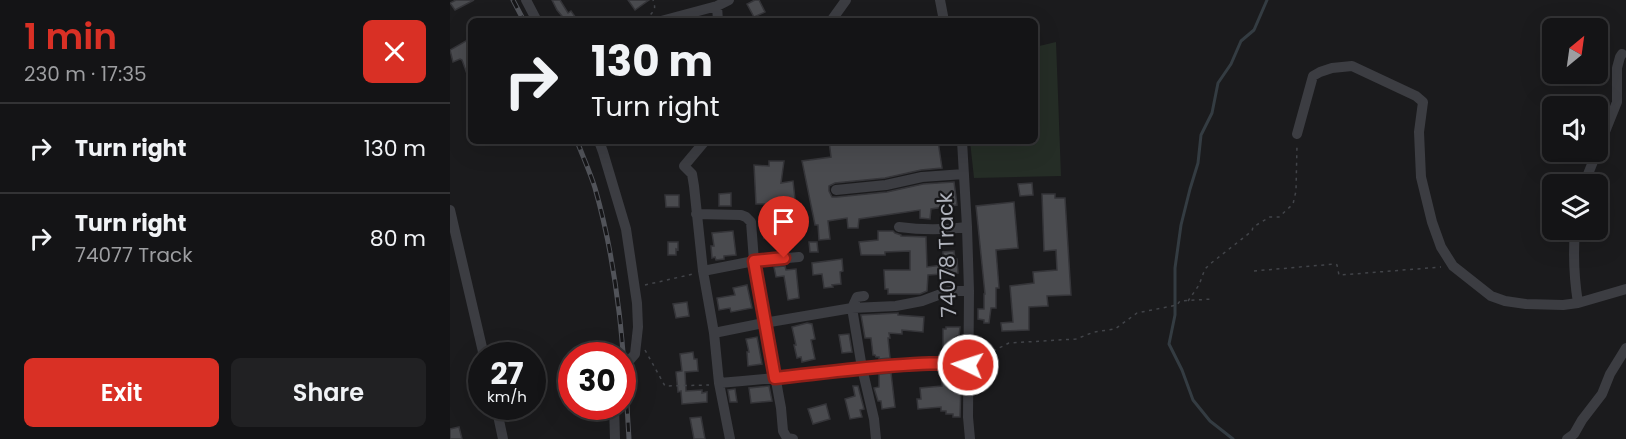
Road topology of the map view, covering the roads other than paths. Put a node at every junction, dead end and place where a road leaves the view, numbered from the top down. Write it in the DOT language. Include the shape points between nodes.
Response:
graph roads {
  1 [pos="526,0"];
  2 [pos="729,0"];
  3 [pos="846,0"];
  4 [pos="940,0"];
  5 [pos="717,6"];
  6 [pos="535,18"];
  7 [pos="672,18"];
  8 [pos="718,18"];
  9 [pos="833,18"];
  10 [pos="943,18"];
  11 [pos="1623,54"];
  12 [pos="1297,134"];
  13 [pos="599,144"];
  14 [pos="695,144"];
  15 [pos="702,144"];
  16 [pos="962,144"];
  17 [pos="684,166"];
  18 [pos="964,174"];
  19 [pos="1588,174"];
  20 [pos="836,190"];
  21 [pos="450,210"];
  22 [pos="696,214"];
  23 [pos="899,227"];
  24 [pos="967,227"];
  25 [pos="1574,240"];
  26 [pos="800,257"];
  27 [pos="754,261"];
  28 [pos="703,271"];
  29 [pos="1626,289"];
  30 [pos="969,291"];
  31 [pos="864,296"];
  32 [pos="1578,303"];
  33 [pos="852,308"];
  34 [pos="764,322"];
  35 [pos="714,333"];
  36 [pos="481,342"];
  37 [pos="636,344"];
  38 [pos="1626,348"];
  39 [pos="968,365"];
  40 [pos="862,368"];
  41 [pos="775,378"];
  42 [pos="719,383"];
  43 [pos="499,420"];
  44 [pos="614,420"];
  45 [pos="503,439"];
  46 [pos="615,439"];
  47 [pos="730,439"];
  48 [pos="793,439"];
  49 [pos="876,439"];
  50 [pos="970,439"];
  51 [pos="1567,439"];
  1 -- 6 [label="street"];
  2 -- 5 [label="street"];
  3 -- 9 [label="street"];
  4 -- 10 [label="street"];
  5 -- 7 [label="street"];
  5 -- 8 [label="street"];
  11 -- 19 [label="street" via="1617,68 1617,102"];
  12 -- 32 [label="street" via="1314,76 1332,68 1352,66 1416,96 1423,102 1419,132 1421,177 1441,247 1454,266 1479,288 1505,301"];
  13 -- 37 [label="street" via="626,230 635,287"];
  14 -- 17 [label="street"];
  15 -- 17 [label="street"];
  16 -- 18 [label="street, 74078 Track"];
  17 -- 22 [label="street" via="692,174"];
  18 -- 20 [label="street"];
  18 -- 24 [label="street, 74078 Track"];
  21 -- 36 [label="street"];
  22 -- 27 [label="street" via="746,217 751,222"];
  22 -- 28 [label="street"];
  23 -- 24 [label="street"];
  24 -- 30 [label="street, 74078 Track"];
  25 -- 32 [label="street"];
  26 -- 27 [label="street"];
  27 -- 28 [label="street"];
  27 -- 34 [label="street"];
  28 -- 35 [label="street"];
  29 -- 32 [label="street"];
  30 -- 33 [label="street" via="949,291 896,306"];
  30 -- 39 [label="street, 74078 Track"];
  31 -- 33 [label="street" via="857,297"];
  33 -- 34 [label="street"];
  33 -- 40 [label="street"];
  34 -- 35 [label="street"];
  34 -- 41 [label="street"];
  35 -- 42 [label="street"];
  38 -- 51 [label="street" via="1602,394"];
  39 -- 40 [label="street"];
  39 -- 50 [label="street, 74078 Track"];
  40 -- 41 [label="street"];
  40 -- 49 [label="street"];
  41 -- 42 [label="street"];
  41 -- 48 [label="street" via="783,431"];
  42 -- 47 [label="street"];
  43 -- 45 [label="street"];
  44 -- 46 [label="street"];
}
